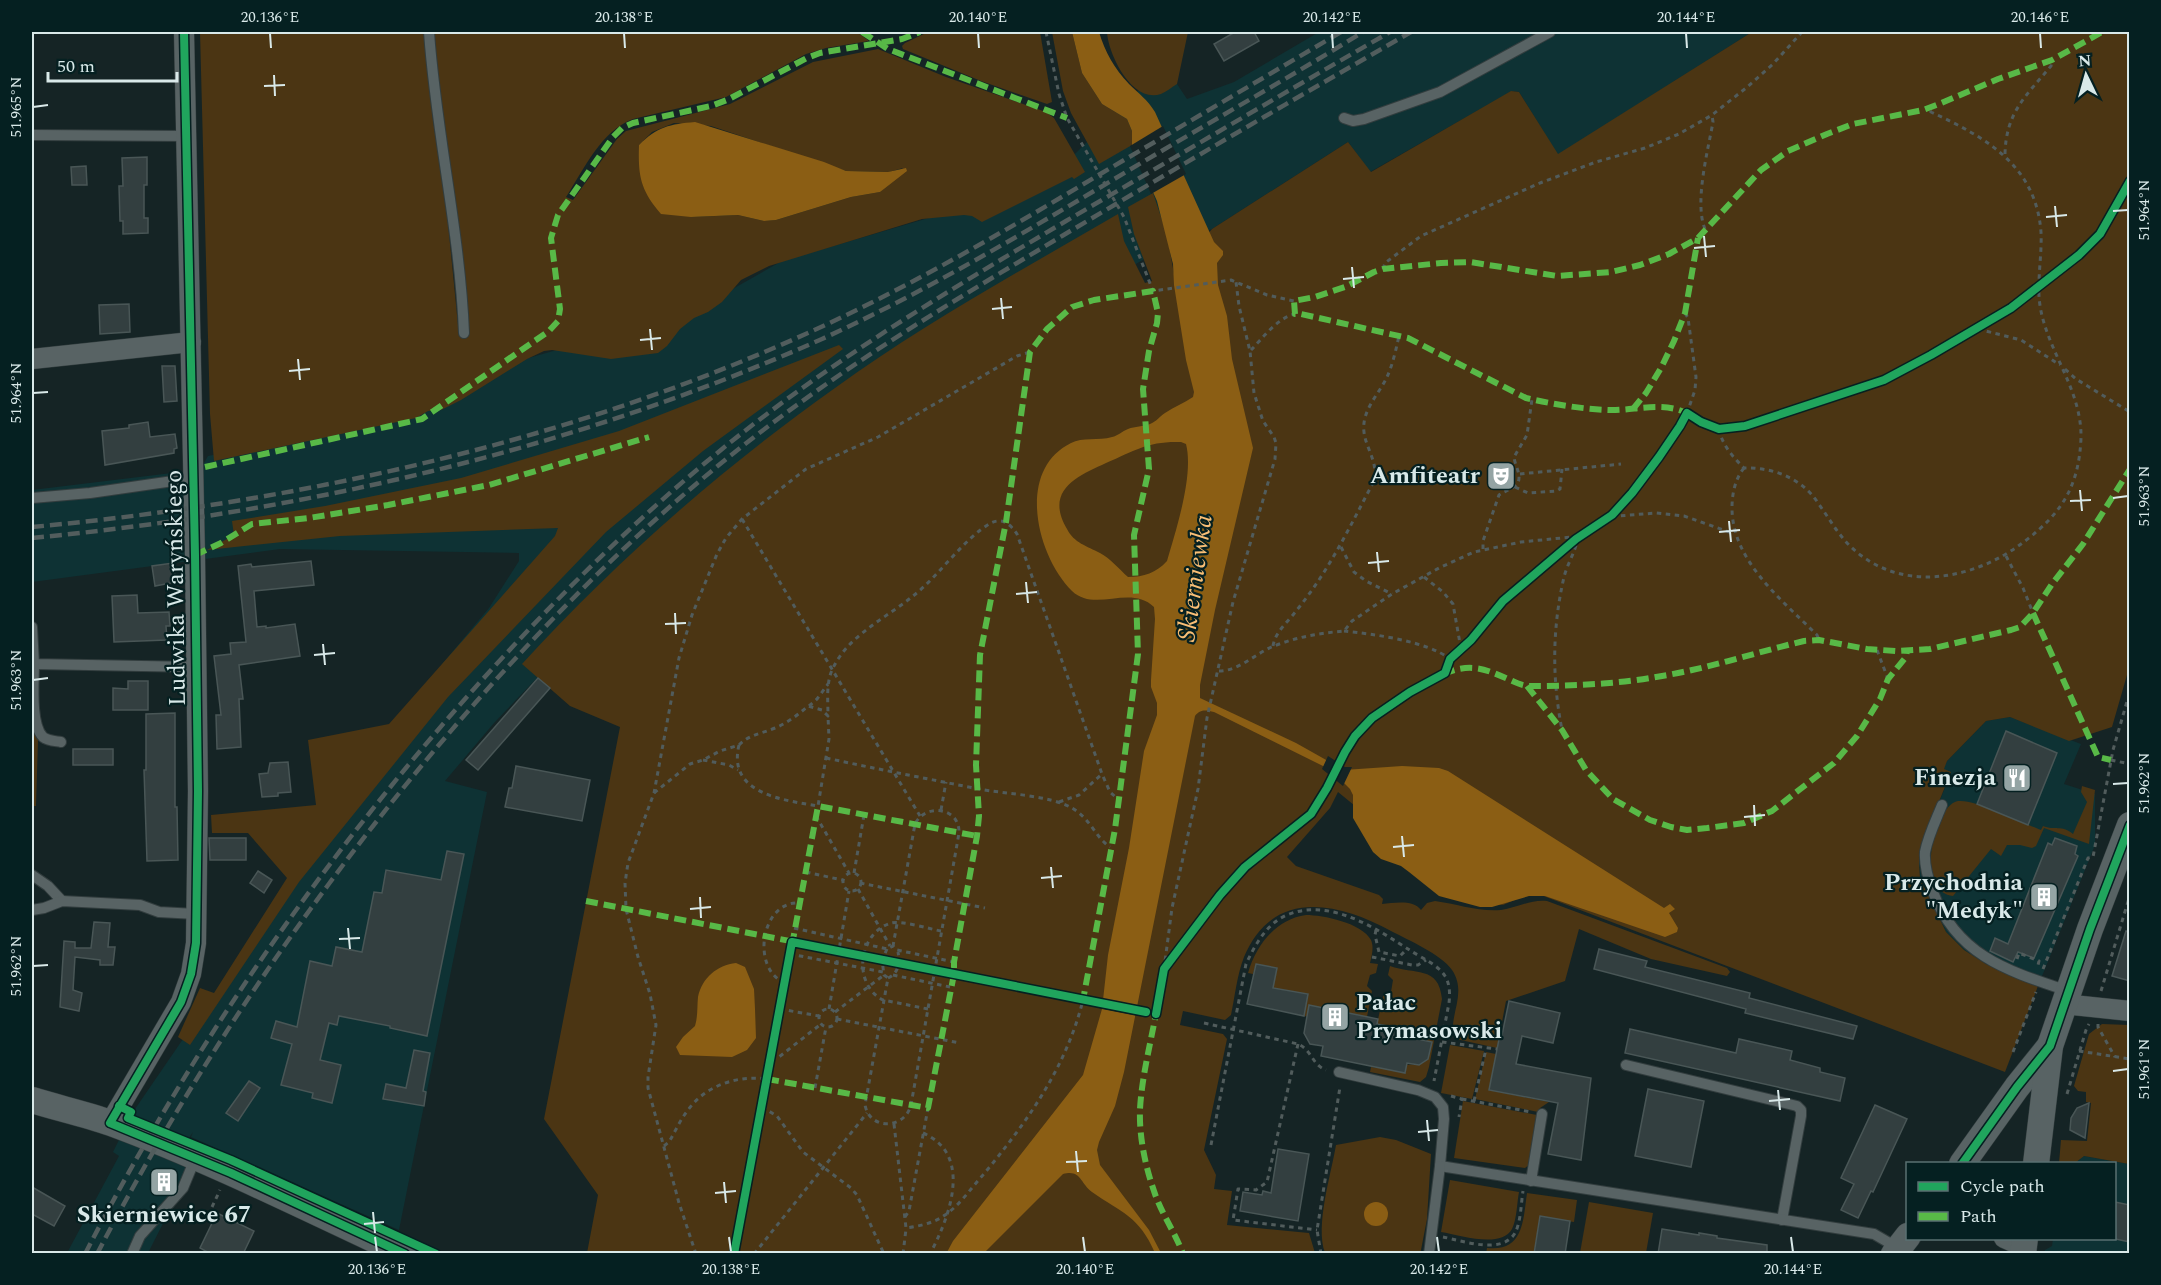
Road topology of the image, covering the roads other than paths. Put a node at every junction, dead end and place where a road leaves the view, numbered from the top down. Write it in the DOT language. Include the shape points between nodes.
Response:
graph roads {
  1 [pos="184,32"];
  2 [pos="429,32"];
  3 [pos="1550,32"];
  4 [pos="1344,118"];
  5 [pos="32,135"];
  6 [pos="186,136"];
  7 [pos="464,333"];
  8 [pos="191,342"];
  9 [pos="32,359"];
  10 [pos="194,478"];
  11 [pos="32,498"];
  12 [pos="32,627"];
  13 [pos="33,664"];
  14 [pos="196,667"];
  15 [pos="62,742"];
  16 [pos="1942,805"];
  17 [pos="2127,837"];
  18 [pos="32,875"];
  19 [pos="62,901"];
  20 [pos="32,910"];
  21 [pos="196,914"];
  22 [pos="2066,998"];
  23 [pos="2130,1011"];
  24 [pos="2050,1046"];
  25 [pos="1626,1065"];
  26 [pos="1336,1075"];
  27 [pos="32,1100"];
  28 [pos="1542,1114"];
  29 [pos="110,1123"];
  30 [pos="1990,1126"];
  31 [pos="2038,1151"];
  32 [pos="195,1159"];
  33 [pos="1963,1162"];
  34 [pos="1440,1166"];
  35 [pos="1532,1186"];
  36 [pos="1782,1220"];
  37 [pos="369,1246"];
  38 [pos="1900,1246"];
  39 [pos="132,1254"];
  40 [pos="405,1254"];
  41 [pos="1429,1254"];
  1 -- 6 [label="street, Ludwika Waryńskiego"];
  2 -- 7 [label="lane"];
  3 -- 4 [label="lane" via="1429,97 1364,119"];
  5 -- 6 [label="lane"];
  6 -- 8 [label="street, Ludwika Waryńskiego"];
  8 -- 9 [label="street"];
  8 -- 10 [label="street, Ludwika Waryńskiego"];
  10 -- 11 [label="lane"];
  10 -- 14 [label="street, Ludwika Waryńskiego"];
  12 -- 13 [label="lane"];
  13 -- 14 [label="lane"];
  13 -- 15 [label="lane" via="38,727 43,736"];
  14 -- 21 [label="street, Ludwika Waryńskiego"];
  16 -- 22 [label="lane" via="1925,862 1936,901 1952,930 1996,963 2040,981"];
  17 -- 22 [label="street"];
  18 -- 19 [label="lane"];
  19 -- 20 [label="lane"];
  19 -- 21 [label="lane" via="140,905 159,912"];
  21 -- 29 [label="street, Ludwika Waryńskiego" via="191,974 181,1002"];
  22 -- 23 [label="street"];
  22 -- 24 [label="street"];
  24 -- 30 [label="street"];
  24 -- 31 [label="street"];
  25 -- 36 [label="lane" via="1797,1106 1801,1116"];
  26 -- 34 [label="lane" via="1431,1093 1443,1107"];
  27 -- 29 [label="street"];
  28 -- 35 [label="lane"];
  29 -- 32 [label="street"];
  30 -- 31 [label="street" via="2022,1121 2028,1125"];
  30 -- 33 [label="street"];
  32 -- 37 [label="street"];
  32 -- 39 [label="lane" via="183,1188 140,1236"];
  34 -- 35 [label="lane"];
  34 -- 41 [label="lane"];
  35 -- 36 [label="lane"];
  36 -- 38 [label="lane" via="1874,1234"];
  37 -- 40 [label="street"];
}
